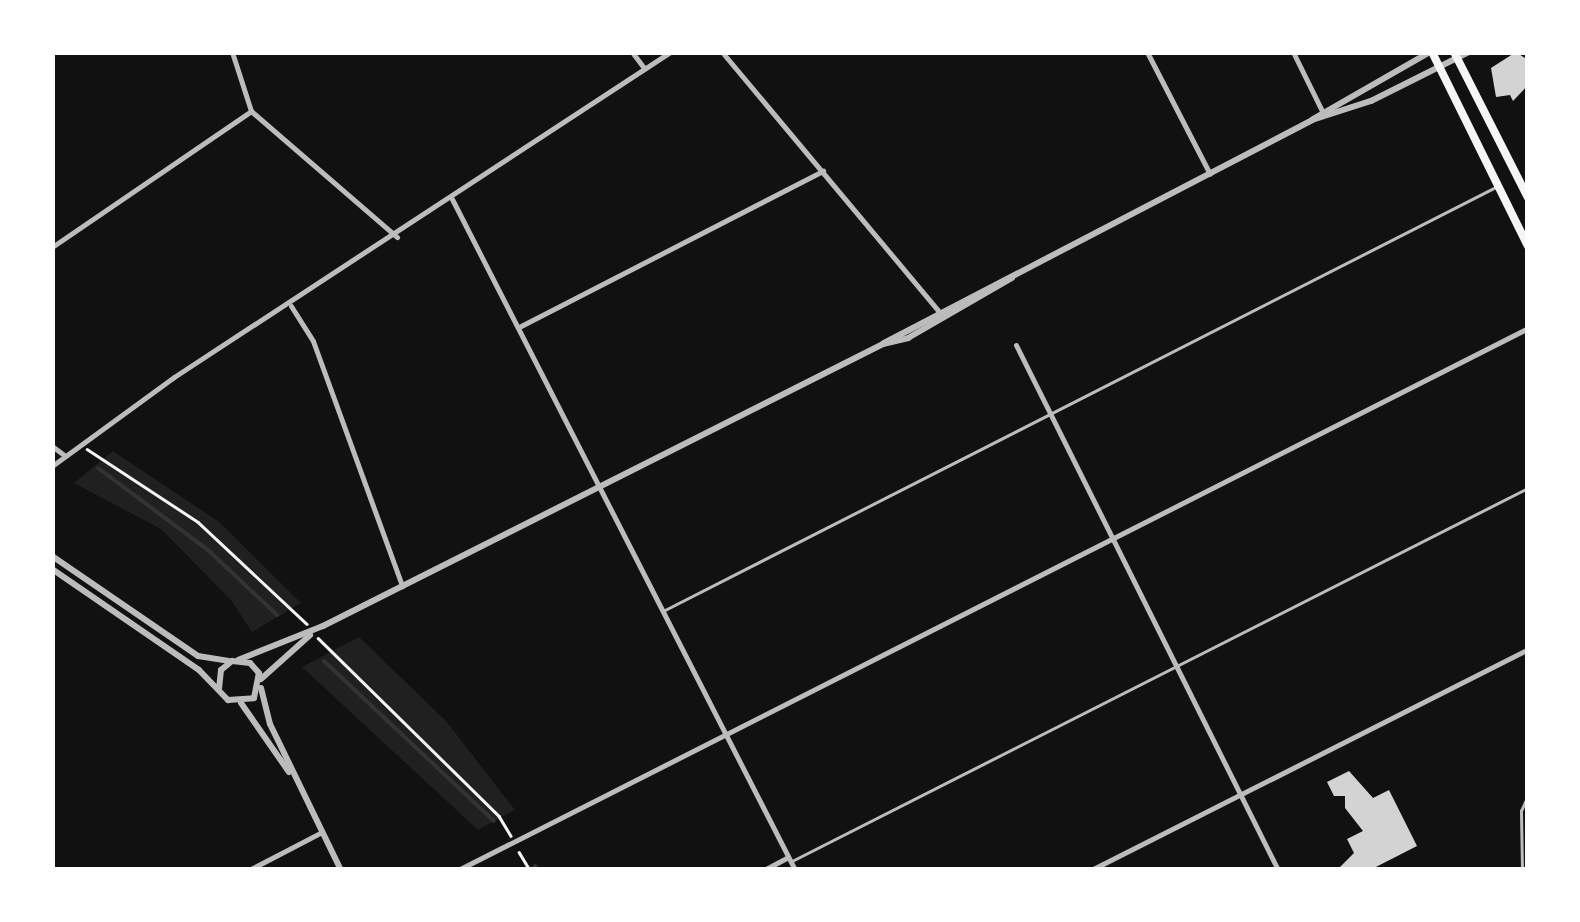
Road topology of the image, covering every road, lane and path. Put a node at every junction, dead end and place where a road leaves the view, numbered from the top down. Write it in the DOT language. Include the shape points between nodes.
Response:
graph roads {
  1 [pos="232,52"];
  2 [pos="632,52"];
  3 [pos="670,52"];
  4 [pos="722,52"];
  5 [pos="1148,52"];
  6 [pos="1292,52"];
  7 [pos="1431,52"];
  8 [pos="1469,52"];
  9 [pos="1455,56"];
  10 [pos="644,68"];
  11 [pos="1440,68"];
  12 [pos="1322,110"];
  13 [pos="251,111"];
  14 [pos="1312,120"];
  15 [pos="822,171"];
  16 [pos="1210,174"];
  17 [pos="1497,186"];
  18 [pos="1528,198"];
  19 [pos="452,199"];
  20 [pos="397,237"];
  21 [pos="1528,246"];
  22 [pos="52,247"];
  23 [pos="1012,278"];
  24 [pos="291,306"];
  25 [pos="938,310"];
  26 [pos="944,320"];
  27 [pos="519,327"];
  28 [pos="1528,328"];
  29 [pos="883,344"];
  30 [pos="1016,345"];
  31 [pos="1051,414"];
  32 [pos="52,446"];
  33 [pos="86,448"];
  34 [pos="64,454"];
  35 [pos="52,466"];
  36 [pos="600,486"];
  37 [pos="1528,488"];
  38 [pos="1115,538"];
  39 [pos="52,556"];
  40 [pos="52,569"];
  41 [pos="402,586"];
  42 [pos="664,610"];
  43 [pos="314,631"];
  44 [pos="1528,649"];
  45 [pos="235,661"];
  46 [pos="1179,665"];
  47 [pos="261,682"];
  48 [pos="219,690"];
  49 [pos="242,703"];
  50 [pos="726,734"];
  51 [pos="298,786"];
  52 [pos="1244,793"];
  53 [pos="1528,795"];
  54 [pos="322,832"];
  55 [pos="514,841"];
  56 [pos="790,859"];
  57 [pos="249,870"];
  58 [pos="340,870"];
  59 [pos="458,870"];
  60 [pos="530,870"];
  61 [pos="764,870"];
  62 [pos="795,870"];
  63 [pos="1091,870"];
  64 [pos="1278,870"];
  65 [pos="1522,870"];
  1 -- 13 [label="street"];
  2 -- 10 [label="street"];
  3 -- 10 [label="street"];
  4 -- 15 [label="street"];
  5 -- 16 [label="street"];
  6 -- 12 [label="street"];
  7 -- 11 [label="main road"];
  7 -- 12 [label="street"];
  8 -- 9 [label="street"];
  9 -- 11 [label="street"];
  9 -- 18 [label="main road"];
  10 -- 19 [label="street"];
  11 -- 14 [label="street"];
  11 -- 17 [label="main road"];
  12 -- 14 [label="street"];
  13 -- 20 [label="street"];
  13 -- 22 [label="street"];
  14 -- 16 [label="street"];
  15 -- 25 [label="street"];
  15 -- 27 [label="street"];
  16 -- 23 [label="street"];
  17 -- 21 [label="main road"];
  17 -- 31 [label="lane"];
  19 -- 20 [label="street"];
  19 -- 27 [label="street"];
  20 -- 24 [label="street"];
  23 -- 25 [label="street"];
  23 -- 26 [label="street"];
  24 -- 34 [label="street"];
  24 -- 41 [label="street" via="313,341"];
  25 -- 26 [label="street"];
  25 -- 29 [label="street"];
  26 -- 29 [label="street"];
  27 -- 36 [label="street"];
  28 -- 38 [label="street"];
  29 -- 36 [label="street"];
  30 -- 31 [label="street"];
  31 -- 38 [label="street"];
  31 -- 42 [label="lane"];
  32 -- 34 [label="street"];
  33 -- 43 [label="path" via="198,522"];
  34 -- 35 [label="street"];
  36 -- 41 [label="street"];
  36 -- 42 [label="street"];
  37 -- 46 [label="lane"];
  38 -- 46 [label="street"];
  38 -- 50 [label="street"];
  39 -- 45 [label="street" via="198,656"];
  40 -- 48 [label="street"];
  41 -- 43 [label="street"];
  42 -- 50 [label="street"];
  43 -- 45 [label="street"];
  43 -- 47 [label="street"];
  43 -- 55 [label="path" via="499,816"];
  44 -- 52 [label="street"];
  45 -- 47 [label="street" via="250,663"];
  45 -- 48 [label="street" via="218,676"];
  46 -- 52 [label="street"];
  46 -- 56 [label="lane"];
  47 -- 49 [label="street"];
  47 -- 51 [label="street"];
  48 -- 49 [label="street"];
  49 -- 51 [label="street"];
  50 -- 55 [label="street"];
  50 -- 56 [label="street"];
  51 -- 54 [label="street"];
  52 -- 63 [label="street"];
  52 -- 64 [label="street"];
  53 -- 65 [label="lane" via="1521,812"];
  54 -- 57 [label="street"];
  54 -- 58 [label="street"];
  55 -- 59 [label="street"];
  55 -- 60 [label="path"];
  56 -- 61 [label="street"];
  56 -- 62 [label="street"];
}
